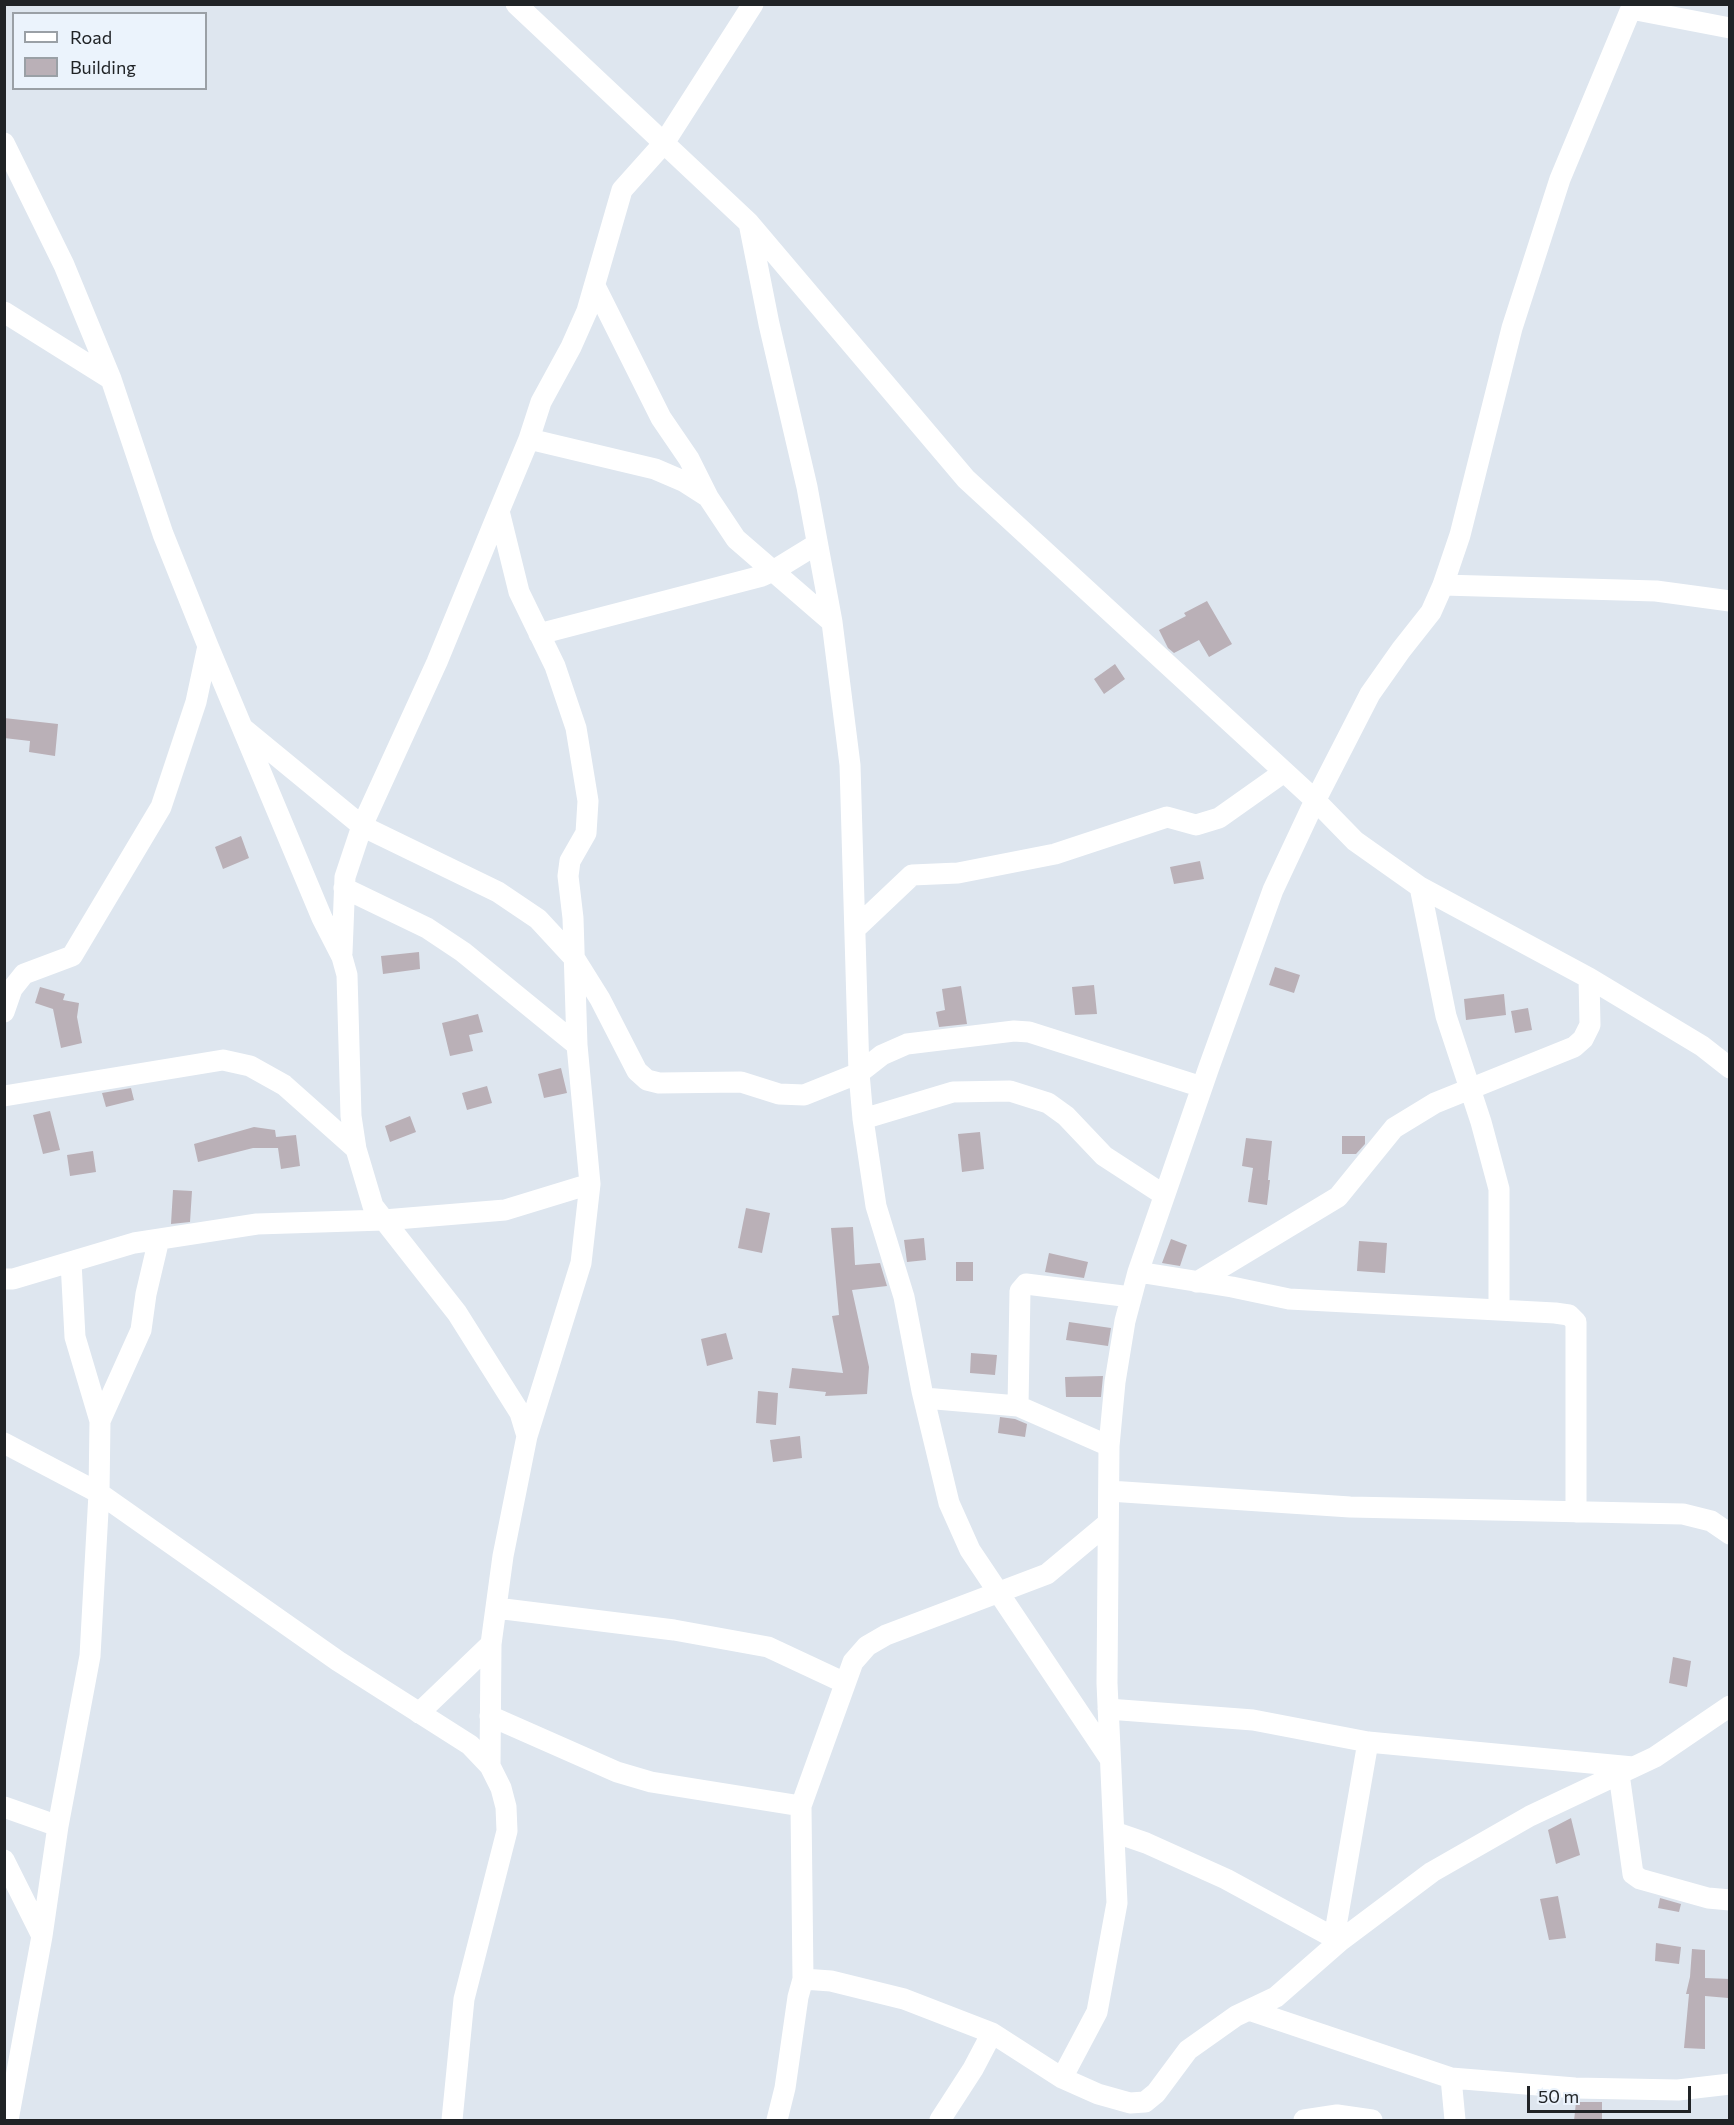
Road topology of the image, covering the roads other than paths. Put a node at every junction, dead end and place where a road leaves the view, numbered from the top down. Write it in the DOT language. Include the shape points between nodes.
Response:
graph roads {
  1 [pos="516,4"];
  2 [pos="753,4"];
  3 [pos="1632,7"];
  4 [pos="1730,28"];
  5 [pos="4,143"];
  6 [pos="664,143"];
  7 [pos="749,223"];
  8 [pos="595,285"];
  9 [pos="4,312"];
  10 [pos="111,379"];
  11 [pos="529,439"];
  12 [pos="708,497"];
  13 [pos="499,512"];
  14 [pos="818,544"];
  15 [pos="773,571"];
  16 [pos="1443,585"];
  17 [pos="1730,601"];
  18 [pos="832,622"];
  19 [pos="539,634"];
  20 [pos="208,646"];
  21 [pos="240,726"];
  22 [pos="1284,772"];
  23 [pos="1315,800"];
  24 [pos="362,826"];
  25 [pos="1420,887"];
  26 [pos="344,888"];
  27 [pos="856,928"];
  28 [pos="342,957"];
  29 [pos="575,959"];
  30 [pos="1590,978"];
  31 [pos="4,1012"];
  32 [pos="577,1045"];
  33 [pos="1730,1068"];
  34 [pos="859,1073"];
  35 [pos="1202,1087"];
  36 [pos="1468,1089"];
  37 [pos="4,1096"];
  38 [pos="863,1119"];
  39 [pos="356,1149"];
  40 [pos="590,1184"];
  41 [pos="1164,1195"];
  42 [pos="384,1220"];
  43 [pos="159,1239"];
  44 [pos="71,1262"];
  45 [pos="1138,1272"];
  46 [pos="4,1279"];
  47 [pos="1197,1282"];
  48 [pos="1131,1297"];
  49 [pos="1499,1310"];
  50 [pos="924,1398"];
  51 [pos="1018,1406"];
  52 [pos="100,1421"];
  53 [pos="527,1436"];
  54 [pos="4,1443"];
  55 [pos="1109,1446"];
  56 [pos="1109,1491"];
  57 [pos="99,1493"];
  58 [pos="1576,1512"];
  59 [pos="1108,1523"];
  60 [pos="1730,1534"];
  61 [pos="998,1592"];
  62 [pos="496,1608"];
  63 [pos="491,1644"];
  64 [pos="845,1683"];
  65 [pos="1728,1704"];
  66 [pos="1108,1709"];
  67 [pos="419,1713"];
  68 [pos="490,1716"];
  69 [pos="1368,1742"];
  70 [pos="1110,1760"];
  71 [pos="489,1766"];
  72 [pos="1626,1771"];
  73 [pos="4,1806"];
  74 [pos="801,1806"];
  75 [pos="58,1826"];
  76 [pos="1114,1832"];
  77 [pos="4,1860"];
  78 [pos="1730,1899"];
  79 [pos="42,1936"];
  80 [pos="1337,1939"];
  81 [pos="803,1979"];
  82 [pos="1249,2010"];
  83 [pos="992,2033"];
  84 [pos="1062,2078"];
  85 [pos="1451,2078"];
  86 [pos="1730,2085"];
  87 [pos="8,2121"];
  88 [pos="452,2121"];
  89 [pos="777,2121"];
  90 [pos="940,2121"];
  91 [pos="1304,2121"];
  92 [pos="1372,2121"];
  93 [pos="1455,2121"];
  1 -- 6 [label="street"];
  2 -- 6 [label="street"];
  3 -- 4 [label="street"];
  3 -- 16 [label="street" via="1560,179 1512,328 1460,535"];
  5 -- 10 [label="street" via="64,265"];
  6 -- 7 [label="street"];
  6 -- 8 [label="street" via="622,190"];
  7 -- 14 [label="street"];
  7 -- 22 [label="street" via="966,479"];
  8 -- 11 [label="street" via="571,347 541,402"];
  8 -- 12 [label="street" via="656,409"];
  9 -- 10 [label="street"];
  10 -- 20 [label="street" via="163,534"];
  11 -- 12 [label="street" via="655,469"];
  11 -- 13 [label="street"];
  12 -- 15 [label="street" via="735,539"];
  13 -- 19 [label="street" via="519,592"];
  13 -- 24 [label="street" via="437,663"];
  14 -- 15 [label="street"];
  14 -- 18 [label="street"];
  15 -- 18 [label="street"];
  15 -- 19 [label="street"];
  16 -- 17 [label="street" via="1656,591"];
  16 -- 23 [label="street" via="1431,612 1370,694"];
  18 -- 27 [label="street" via="850,765"];
  19 -- 29 [label="street" via="555,666 576,728 588,801 586,833 568,867"];
  20 -- 21 [label="street"];
  20 -- 31 [label="street" via="196,702 161,807 72,956 24,974 12,988"];
  21 -- 24 [label="street"];
  21 -- 28 [label="street"];
  22 -- 23 [label="street"];
  22 -- 27 [label="street" via="1219,818 1196,825 1167,817 1055,854 958,873 912,875"];
  23 -- 25 [label="street" via="1355,841"];
  23 -- 35 [label="street" via="1273,890"];
  24 -- 26 [label="street"];
  24 -- 29 [label="street" via="498,892 538,919"];
  25 -- 30 [label="street"];
  25 -- 36 [label="street" via="1446,1017"];
  26 -- 28 [label="street"];
  26 -- 32 [label="street" via="427,928 463,952"];
  27 -- 34 [label="street"];
  28 -- 39 [label="street"];
  29 -- 32 [label="street"];
  29 -- 34 [label="street" via="637,1071 647,1080 741,1082 779,1094 804,1095"];
  30 -- 33 [label="street" via="1702,1046"];
  30 -- 36 [label="street" via="1590,1025 1583,1040"];
  32 -- 40 [label="street"];
  34 -- 35 [label="street" via="882,1055 907,1044 1014,1031 1029,1032"];
  34 -- 38 [label="street"];
  35 -- 41 [label="street"];
  36 -- 47 [label="street" via="1435,1103 1394,1128 1338,1197"];
  36 -- 49 [label="street" via="1499,1189"];
  37 -- 39 [label="street" via="223,1060 250,1066 284,1085"];
  38 -- 41 [label="street" via="953,1092 1010,1091 1048,1103 1104,1156"];
  38 -- 50 [label="street" via="876,1206 904,1296"];
  39 -- 42 [label="street" via="373,1206"];
  40 -- 42 [label="street" via="505,1210"];
  40 -- 53 [label="street" via="581,1263"];
  41 -- 45 [label="street"];
  42 -- 43 [label="street" via="257,1224"];
  42 -- 53 [label="street" via="458,1313 520,1413"];
  43 -- 44 [label="street"];
  43 -- 52 [label="street" via="141,1330"];
  44 -- 46 [label="street"];
  44 -- 52 [label="street" via="75,1337"];
  45 -- 47 [label="street"];
  45 -- 48 [label="street"];
  47 -- 49 [label="street" via="1289,1299"];
  48 -- 51 [label="street" via="1026,1284 1020,1291"];
  48 -- 55 [label="street" via="1115,1382"];
  49 -- 58 [label="street" via="1569,1315 1576,1322"];
  50 -- 51 [label="street"];
  50 -- 61 [label="street" via="949,1503 970,1550"];
  51 -- 55 [label="street"];
  52 -- 57 [label="street"];
  53 -- 62 [label="street"];
  54 -- 57 [label="street"];
  55 -- 56 [label="street"];
  56 -- 58 [label="street" via="1350,1507"];
  56 -- 59 [label="street"];
  57 -- 67 [label="street" via="338,1661"];
  57 -- 75 [label="street" via="90,1656"];
  58 -- 60 [label="street" via="1683,1515 1711,1521"];
  59 -- 61 [label="street" via="1047,1574"];
  59 -- 66 [label="street"];
  61 -- 64 [label="street" via="876,1640 853,1662"];
  61 -- 70 [label="street"];
  62 -- 63 [label="street"];
  62 -- 64 [label="street" via="674,1630 768,1647"];
  63 -- 67 [label="street"];
  63 -- 68 [label="street"];
  64 -- 74 [label="street"];
  65 -- 72 [label="street" via="1655,1757"];
  66 -- 69 [label="street" via="1253,1720"];
  66 -- 70 [label="street"];
  67 -- 71 [label="street" via="470,1745"];
  68 -- 71 [label="street"];
  68 -- 74 [label="street" via="628,1776"];
  69 -- 72 [label="street"];
  69 -- 80 [label="street"];
  70 -- 76 [label="street"];
  71 -- 88 [label="street" via="501,1788 507,1831 464,1999"];
  72 -- 78 [label="street" via="1633,1874 1708,1898"];
  72 -- 80 [label="street" via="1530,1816 1432,1872"];
  73 -- 75 [label="street"];
  74 -- 81 [label="street"];
  75 -- 79 [label="street"];
  76 -- 80 [label="street" via="1226,1879"];
  76 -- 84 [label="street" via="1117,1903 1097,2012"];
  77 -- 79 [label="street"];
  79 -- 87 [label="street"];
  80 -- 82 [label="street" via="1276,1996"];
  81 -- 83 [label="street" via="831,1981 904,1999"];
  81 -- 89 [label="street"];
  82 -- 84 [label="street" via="1188,2050 1145,2102 1130,2103 1098,2094"];
  82 -- 85 [label="street"];
  83 -- 84 [label="street"];
  83 -- 90 [label="street"];
  85 -- 86 [label="street" via="1575,2088 1678,2090"];
  85 -- 93 [label="street"];
  91 -- 92 [label="street" via="1337,2115"];
}
